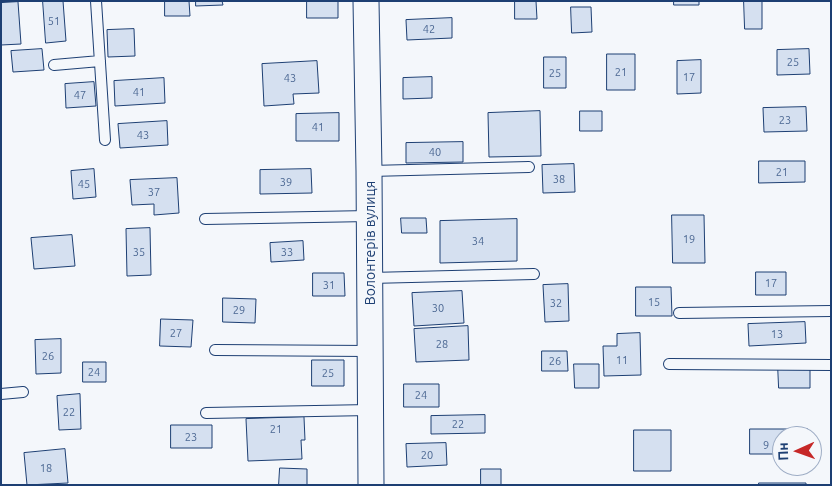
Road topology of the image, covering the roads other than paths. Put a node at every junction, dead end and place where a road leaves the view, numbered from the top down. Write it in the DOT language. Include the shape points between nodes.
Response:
graph roads {
  1 [pos="96,1"];
  2 [pos="366,1"];
  3 [pos="100,62"];
  4 [pos="54,64"];
  5 [pos="105,140"];
  6 [pos="529,167"];
  7 [pos="369,171"];
  8 [pos="370,216"];
  9 [pos="206,219"];
  10 [pos="534,274"];
  11 [pos="370,278"];
  12 [pos="831,311"];
  13 [pos="679,313"];
  14 [pos="215,350"];
  15 [pos="370,351"];
  16 [pos="669,364"];
  17 [pos="831,365"];
  18 [pos="23,392"];
  19 [pos="1,394"];
  20 [pos="370,410"];
  21 [pos="206,413"];
  22 [pos="371,485"];
  1 -- 3 [label="lane"];
  2 -- 7 [label="street, Волонтерів вулиця"];
  3 -- 4 [label="lane"];
  3 -- 5 [label="lane"];
  6 -- 7 [label="lane"];
  7 -- 8 [label="street, Волонтерів вулиця"];
  8 -- 9 [label="lane"];
  8 -- 11 [label="street, Волонтерів вулиця"];
  10 -- 11 [label="lane"];
  11 -- 15 [label="street, Волонтерів вулиця"];
  12 -- 13 [label="lane"];
  14 -- 15 [label="lane"];
  15 -- 20 [label="street, Волонтерів вулиця"];
  16 -- 17 [label="lane"];
  18 -- 19 [label="lane"];
  20 -- 21 [label="lane"];
  20 -- 22 [label="street, Волонтерів вулиця"];
}
